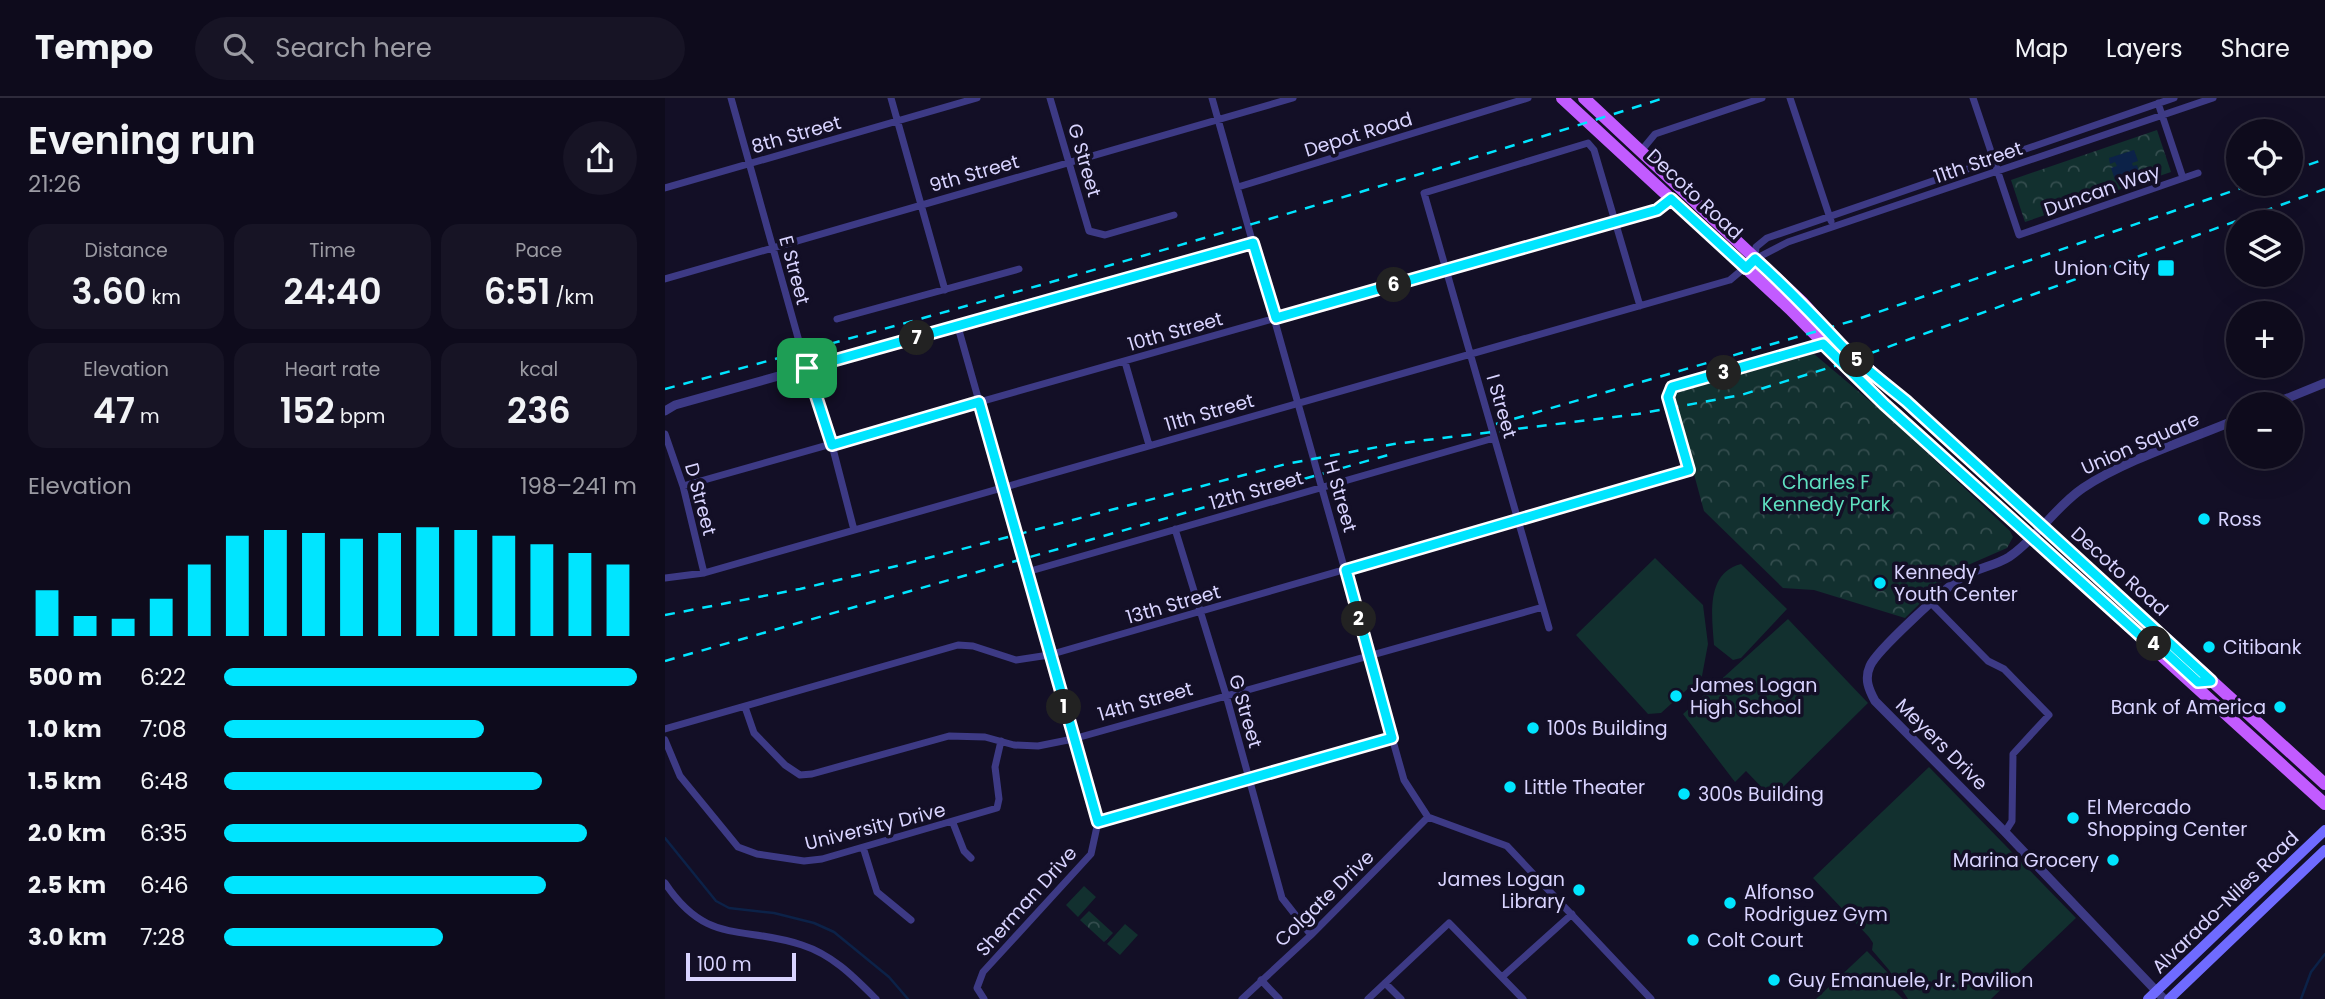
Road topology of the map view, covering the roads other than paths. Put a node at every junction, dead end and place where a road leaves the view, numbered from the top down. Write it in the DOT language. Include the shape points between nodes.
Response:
graph roads {
  1 [pos="731,98"];
  2 [pos="891,98"];
  3 [pos="977,98"];
  4 [pos="1050,98"];
  5 [pos="1212,98"];
  6 [pos="1293,98"];
  7 [pos="1528,98"];
  8 [pos="1562,98"];
  9 [pos="1584,98"];
  10 [pos="1762,98"];
  11 [pos="1790,98"];
  12 [pos="1973,98"];
  13 [pos="2174,98"];
  14 [pos="2213,98"];
  15 [pos="2158,103"];
  16 [pos="2162,116"];
  17 [pos="1218,119"];
  18 [pos="897,121"];
  19 [pos="1641,151"];
  20 [pos="1994,160"];
  21 [pos="1068,162"];
  22 [pos="750,164"];
  23 [pos="1998,172"];
  24 [pos="2197,173"];
  25 [pos="2183,178"];
  26 [pos="1238,187"];
  27 [pos="665,188"];
  28 [pos="1671,199"];
  29 [pos="921,205"];
  30 [pos="1174,215"];
  31 [pos="1830,217"];
  32 [pos="1615,222"];
  33 [pos="1833,228"];
  34 [pos="1253,243"];
  35 [pos="773,247"];
  36 [pos="1751,263"];
  37 [pos="1019,269"];
  38 [pos="1447,270"];
  39 [pos="665,279"];
  40 [pos="945,290"];
  41 [pos="1640,306"];
  42 [pos="1276,318"];
  43 [pos="837,320"];
  44 [pos="958,327"];
  45 [pos="1823,344"];
  46 [pos="1471,354"];
  47 [pos="1125,362"];
  48 [pos="807,368"];
  49 [pos="2325,383"];
  50 [pos="2303,392"];
  51 [pos="979,402"];
  52 [pos="1297,403"];
  53 [pos="665,411"];
  54 [pos="2226,424"];
  55 [pos="665,434"];
  56 [pos="1494,438"];
  57 [pos="832,445"];
  58 [pos="1149,445"];
  59 [pos="683,486"];
  60 [pos="1322,487"];
  61 [pos="1003,488"];
  62 [pos="1519,520"];
  63 [pos="2042,526"];
  64 [pos="1175,529"];
  65 [pos="854,530"];
  66 [pos="2032,537"];
  67 [pos="1346,570"];
  68 [pos="1027,572"];
  69 [pos="704,573"];
  70 [pos="665,578"];
  71 [pos="1931,603"];
  72 [pos="1543,607"];
  73 [pos="1200,612"];
  74 [pos="1549,628"];
  75 [pos="1049,655"];
  76 [pos="1369,655"];
  77 [pos="2207,686"];
  78 [pos="1226,695"];
  79 [pos="745,707"];
  80 [pos="665,729"];
  81 [pos="1392,738"];
  82 [pos="1073,739"];
  83 [pos="665,740"];
  84 [pos="1000,741"];
  85 [pos="1249,779"];
  86 [pos="2325,784"];
  87 [pos="2325,804"];
  88 [pos="1428,817"];
  89 [pos="1098,822"];
  90 [pos="953,823"];
  91 [pos="2325,830"];
  92 [pos="2005,832"];
  93 [pos="863,847"];
  94 [pos="2325,850"];
  95 [pos="971,858"];
  96 [pos="665,883"];
  97 [pos="1572,914"];
  98 [pos="911,920"];
  99 [pos="1311,935"];
  100 [pos="1502,977"];
  101 [pos="1261,980"];
  102 [pos="1385,983"];
  103 [pos="2159,998"];
  104 [pos="876,999"];
  105 [pos="984,999"];
  106 [pos="1242,999"];
  107 [pos="1279,999"];
  108 [pos="1368,999"];
  109 [pos="1401,999"];
  110 [pos="1523,999"];
  111 [pos="1651,999"];
  1 -- 22 [label="street, E Street"];
  2 -- 18 [label="street"];
  3 -- 18 [label="street, 8th Street"];
  4 -- 21 [label="street, G Street"];
  5 -- 17 [label="street, H Street"];
  6 -- 17 [label="street, 9th Street"];
  7 -- 26 [label="street, Depot Road"];
  8 -- 28 [label="main road, Decoto Road"];
  9 -- 19 [label="main road, Decoto Road"];
  10 -- 19 [label="street" via="1655,134"];
  11 -- 31 [label="street"];
  12 -- 20 [label="street"];
  13 -- 15 [label="street, 11th Street"];
  14 -- 16 [label="street, 11th Street"];
  15 -- 16 [label="street, Duncan Way"];
  15 -- 20 [label="street, 11th Street"];
  16 -- 23 [label="street, 11th Street"];
  16 -- 25 [label="street, Duncan Way"];
  17 -- 21 [label="street, 9th Street"];
  17 -- 26 [label="street, H Street"];
  18 -- 22 [label="street, 8th Street"];
  18 -- 29 [label="street"];
  19 -- 36 [label="main road, Decoto Road"];
  20 -- 23 [label="street"];
  20 -- 31 [label="street, 11th Street"];
  21 -- 29 [label="street, 9th Street"];
  21 -- 30 [label="street, G Street" via="1089,231 1105,235"];
  22 -- 27 [label="street, 8th Street"];
  22 -- 35 [label="street, E Street"];
  23 -- 25 [label="street, Duncan Way" via="2019,235"];
  23 -- 33 [label="street, 11th Street"];
  24 -- 25 [label="street"];
  26 -- 34 [label="street, H Street"];
  28 -- 32 [label="street, 10th Street" via="1661,208"];
  28 -- 36 [label="main road, Decoto Road"];
  29 -- 35 [label="street, 9th Street"];
  29 -- 40 [label="street"];
  31 -- 33 [label="street"];
  31 -- 36 [label="street, 11th Street" via="1767,238 1756,247"];
  32 -- 38 [label="street, 10th Street"];
  32 -- 38 [label="street, I Street" via="1588,143 1424,193"];
  32 -- 41 [label="street"];
  33 -- 36 [label="street, 11th Street" via="1788,242"];
  34 -- 42 [label="street, H Street"];
  34 -- 44 [label="street"];
  35 -- 39 [label="street, 9th Street"];
  35 -- 48 [label="street, E Street"];
  36 -- 41 [label="street, 11th Street" via="1730,280"];
  36 -- 45 [label="main road, Decoto Road"];
  36 -- 63 [label="main road, Decoto Road" via="1803,303 1841,345"];
  37 -- 40 [label="street"];
  38 -- 42 [label="street, 10th Street"];
  38 -- 46 [label="street, I Street"];
  40 -- 43 [label="street"];
  41 -- 46 [label="street, 11th Street"];
  42 -- 47 [label="street, 10th Street"];
  42 -- 52 [label="street, H Street"];
  44 -- 48 [label="street"];
  44 -- 51 [label="street"];
  45 -- 62 [label="street, 13th Street" via="1672,387 1668,397 1689,470"];
  45 -- 66 [label="main road, Decoto Road"];
  46 -- 52 [label="street, 11th Street"];
  46 -- 56 [label="street, I Street"];
  47 -- 51 [label="street, 10th Street"];
  47 -- 58 [label="street"];
  48 -- 53 [label="street"];
  48 -- 57 [label="street, E Street"];
  49 -- 50 [label="street"];
  51 -- 57 [label="street, 10th Street"];
  51 -- 61 [label="street"];
  52 -- 58 [label="street, 11th Street"];
  52 -- 60 [label="street, H Street"];
  54 -- 63 [label="street, Union Square" via="2091,483"];
  55 -- 59 [label="street, D Street"];
  56 -- 60 [label="street, 12th Street"];
  56 -- 62 [label="street, I Street"];
  57 -- 59 [label="street, 10th Street"];
  57 -- 65 [label="street, E Street"];
  58 -- 61 [label="street, 11th Street"];
  59 -- 69 [label="street, D Street"];
  60 -- 64 [label="street, 12th Street"];
  60 -- 67 [label="street, H Street"];
  61 -- 65 [label="street, 11th Street"];
  61 -- 68 [label="street"];
  62 -- 67 [label="street, 13th Street"];
  62 -- 72 [label="street, I Street"];
  63 -- 66 [label="street, Union Square"];
  63 -- 77 [label="main road, Decoto Road"];
  64 -- 68 [label="street, 12th Street"];
  64 -- 73 [label="street, G Street"];
  65 -- 69 [label="street, 11th Street"];
  66 -- 71 [label="street, Meyers Drive" via="2006,559 1959,579"];
  66 -- 77 [label="main road, Decoto Road" via="2144,639"];
  67 -- 73 [label="street, 13th Street"];
  67 -- 76 [label="street, H Street"];
  68 -- 75 [label="street"];
  69 -- 70 [label="street, 11th Street"];
  71 -- 92 [label="street" via="1988,662 2004,669 2049,715 2013,754 2012,821"];
  71 -- 92 [label="street, Meyers Drive" via="1874,658 1868,674 1870,692"];
  72 -- 74 [label="street, I Street"];
  72 -- 76 [label="street, 14th Street"];
  73 -- 75 [label="street, 13th Street"];
  73 -- 78 [label="street, G Street"];
  75 -- 79 [label="street, 13th Street" via="1016,660 958,645"];
  75 -- 82 [label="street"];
  76 -- 78 [label="street, 14th Street"];
  76 -- 81 [label="street, H Street"];
  77 -- 86 [label="main road" via="2240,719 2252,720"];
  77 -- 87 [label="main road, Decoto Road"];
  78 -- 82 [label="street, 14th Street"];
  78 -- 85 [label="street, G Street"];
  79 -- 80 [label="street, 13th Street"];
  79 -- 84 [label="street, 14th Street" via="754,733 800,775 949,736"];
  81 -- 85 [label="street"];
  81 -- 88 [label="street, H Street" via="1404,780"];
  82 -- 84 [label="street, 14th Street" via="1038,746"];
  82 -- 89 [label="street"];
  83 -- 93 [label="street, University Drive" via="680,776 738,847 804,861"];
  84 -- 90 [label="street, University Drive" via="995,767 997,808"];
  85 -- 89 [label="street"];
  85 -- 99 [label="street, G Street" via="1282,898"];
  88 -- 97 [label="street" via="1507,846"];
  88 -- 99 [label="street, Colgate Drive"];
  89 -- 105 [label="street, Sherman Drive" via="1091,854 983,972 977,988"];
  90 -- 93 [label="street, University Drive"];
  90 -- 95 [label="street"];
  91 -- 103 [label="main road, Alvarado-Niles Road"];
  92 -- 103 [label="street, Meyers Drive"];
  93 -- 98 [label="street" via="877,892"];
  94 -- 103 [label="main road, Alvarado-Niles Road"];
  96 -- 104 [label="street" via="699,921 802,945 829,957"];
  97 -- 100 [label="street"];
  97 -- 111 [label="street"];
  99 -- 101 [label="street, Colgate Drive"];
  100 -- 102 [label="street" via="1449,923"];
  100 -- 110 [label="street"];
  101 -- 106 [label="street, Colgate Drive"];
  101 -- 107 [label="street"];
  102 -- 108 [label="street"];
  102 -- 109 [label="street"];
}
